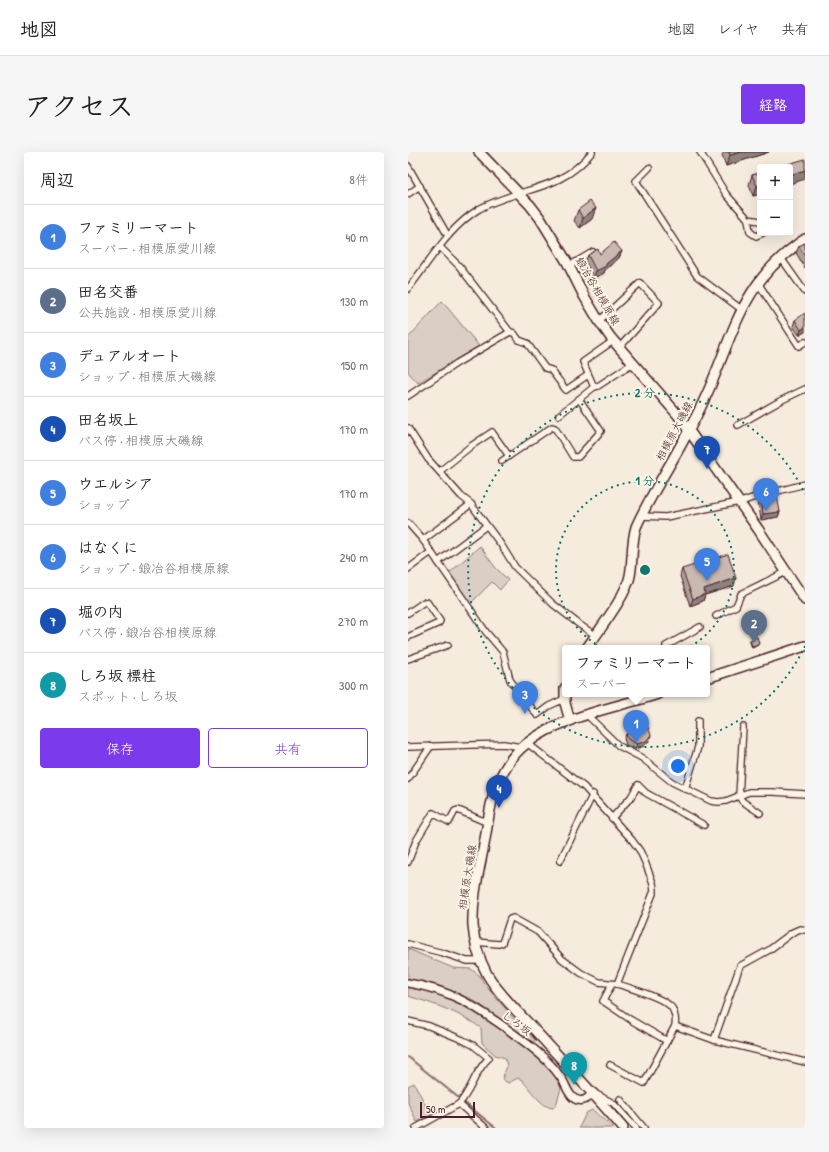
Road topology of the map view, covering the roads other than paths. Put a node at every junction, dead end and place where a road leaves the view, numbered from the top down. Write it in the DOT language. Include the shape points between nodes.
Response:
graph roads {
  1 [pos="480,152"];
  2 [pos="592,152"];
  3 [pos="700,152"];
  4 [pos="408,166"];
  5 [pos="649,168"];
  6 [pos="420,186"];
  7 [pos="408,194"];
  8 [pos="519,194"];
  9 [pos="748,219"];
  10 [pos="757,220"];
  11 [pos="448,236"];
  12 [pos="757,236"];
  13 [pos="805,239"];
  14 [pos="440,247"];
  15 [pos="593,252"];
  16 [pos="781,258"];
  17 [pos="569,266"];
  18 [pos="758,283"];
  19 [pos="408,289"];
  20 [pos="805,292"];
  21 [pos="742,309"];
  22 [pos="599,321"];
  23 [pos="510,332"];
  24 [pos="805,342"];
  25 [pos="616,344"];
  26 [pos="633,363"];
  27 [pos="588,375"];
  28 [pos="594,387"];
  29 [pos="805,389"];
  30 [pos="408,396"];
  31 [pos="579,399"];
  32 [pos="558,415"];
  33 [pos="738,425"];
  34 [pos="408,428"];
  35 [pos="689,430"];
  36 [pos="509,456"];
  37 [pos="502,461"];
  38 [pos="440,471"];
  39 [pos="805,484"];
  40 [pos="739,502"];
  41 [pos="471,504"];
  42 [pos="641,516"];
  43 [pos="408,523"];
  44 [pos="486,526"];
  45 [pos="423,540"];
  46 [pos="431,552"];
  47 [pos="438,562"];
  48 [pos="408,569"];
  49 [pos="786,572"];
  50 [pos="805,600"];
  51 [pos="408,613"];
  52 [pos="716,616"];
  53 [pos="700,627"];
  54 [pos="596,635"];
  55 [pos="408,636"];
  56 [pos="448,645"];
  57 [pos="589,645"];
  58 [pos="668,645"];
  59 [pos="805,646"];
  60 [pos="408,659"];
  61 [pos="710,677"];
  62 [pos="564,697"];
  63 [pos="648,697"];
  64 [pos="564,700"];
  65 [pos="587,716"];
  66 [pos="570,721"];
  67 [pos="698,721"];
  68 [pos="744,727"];
  69 [pos="524,745"];
  70 [pos="431,746"];
  71 [pos="408,747"];
  72 [pos="408,779"];
  73 [pos="685,789"];
  74 [pos="593,794"];
  75 [pos="805,794"];
  76 [pos="739,796"];
  77 [pos="760,813"];
  78 [pos="612,818"];
  79 [pos="488,822"];
  80 [pos="704,825"];
  81 [pos="560,861"];
  82 [pos="408,862"];
  83 [pos="805,930"];
  84 [pos="475,942"];
  85 [pos="408,944"];
  86 [pos="480,961"];
  87 [pos="408,983"];
  88 [pos="615,984"];
  89 [pos="408,1021"];
  90 [pos="675,1026"];
  91 [pos="714,1040"];
  92 [pos="667,1041"];
  93 [pos="805,1062"];
  94 [pos="610,1064"];
  95 [pos="594,1093"];
  96 [pos="620,1099"];
  97 [pos="459,1104"];
  98 [pos="418,1128"];
  99 [pos="486,1128"];
  100 [pos="623,1128"];
  101 [pos="636,1128"];
  102 [pos="644,1128"];
  1 -- 8 [label="main road, 鍛冶谷相模原線"];
  2 -- 8 [label="street" via="586,160 560,180"];
  3 -- 9 [label="street" via="726,194"];
  4 -- 6 [label="street"];
  5 -- 21 [label="street" via="636,181 685,259 697,276"];
  6 -- 7 [label="street"];
  6 -- 11 [label="street"];
  8 -- 11 [label="street" via="478,210"];
  8 -- 17 [label="main road, 鍛冶谷相模原線" via="540,218"];
  9 -- 10 [label="street"];
  9 -- 12 [label="street" via="751,234"];
  11 -- 14 [label="street"];
  13 -- 16 [label="main road, 相模原大磯線"];
  14 -- 19 [label="street"];
  14 -- 23 [label="street" via="459,266"];
  15 -- 17 [label="street"];
  16 -- 18 [label="main road, 相模原大磯線"];
  16 -- 20 [label="street"];
  17 -- 22 [label="main road, 鍛冶谷相模原線"];
  18 -- 21 [label="main road, 相模原大磯線"];
  18 -- 24 [label="street" via="799,346"];
  21 -- 35 [label="main road, 相模原大磯線" via="710,388"];
  22 -- 25 [label="main road, 鍛冶谷相模原線"];
  22 -- 25 [label="street" via="640,283 659,303"];
  23 -- 27 [label="street" via="527,343 566,390"];
  23 -- 30 [label="street"];
  25 -- 26 [label="main road, 鍛冶谷相模原線"];
  25 -- 27 [label="street" via="583,362"];
  26 -- 28 [label="street"];
  26 -- 35 [label="main road, 鍛冶谷相模原線"];
  27 -- 28 [label="street"];
  28 -- 31 [label="street"];
  29 -- 33 [label="street"];
  31 -- 32 [label="street"];
  31 -- 36 [label="street" via="601,431 578,457 573,457 552,427"];
  34 -- 38 [label="street" via="428,459"];
  35 -- 40 [label="main road, 鍛冶谷相模原線"];
  35 -- 42 [label="main road, 相模原大磯線"];
  36 -- 37 [label="street"];
  36 -- 38 [label="street" via="492,432"];
  38 -- 41 [label="street"];
  39 -- 40 [label="street"];
  40 -- 42 [label="street" via="666,517"];
  40 -- 49 [label="main road, 鍛冶谷相模原線"];
  41 -- 44 [label="street"];
  41 -- 45 [label="street"];
  42 -- 54 [label="main road, 相模原大磯線" via="633,538 628,583"];
  43 -- 45 [label="street"];
  44 -- 47 [label="street"];
  44 -- 54 [label="street" via="523,575 553,604"];
  45 -- 46 [label="street"];
  46 -- 47 [label="street"];
  46 -- 48 [label="street"];
  47 -- 64 [label="street" via="486,632 503,652 510,680 537,715 549,706"];
  49 -- 50 [label="main road, 鍛冶谷相模原線"];
  49 -- 52 [label="street" via="741,594 736,606"];
  51 -- 55 [label="street" via="427,602 440,621"];
  53 -- 58 [label="street"];
  54 -- 57 [label="main road, 相模原大磯線"];
  56 -- 60 [label="street"];
  59 -- 61 [label="main road"];
  62 -- 64 [label="main road"];
  63 -- 65 [label="main road, 相模原大磯線"];
  64 -- 66 [label="main road"];
  65 -- 66 [label="main road, 相模原大磯線"];
  65 -- 73 [label="street" via="619,746 642,758"];
  66 -- 69 [label="main road, 相模原大磯線" via="540,733"];
  67 -- 73 [label="street" via="698,747"];
  68 -- 76 [label="street"];
  69 -- 70 [label="street"];
  69 -- 74 [label="street"];
  69 -- 79 [label="main road, 相模原大磯線" via="507,764 499,779"];
  70 -- 71 [label="street"];
  70 -- 72 [label="street"];
  73 -- 76 [label="street" via="718,802"];
  74 -- 78 [label="street"];
  74 -- 81 [label="street"];
  75 -- 76 [label="street" via="758,791"];
  76 -- 77 [label="street"];
  78 -- 80 [label="street" via="632,797 638,784 646,792"];
  78 -- 88 [label="street" via="640,851 654,887"];
  79 -- 82 [label="street" via="458,810 449,822 433,813 416,841"];
  79 -- 84 [label="main road, 相模原大磯線" via="474,902"];
  83 -- 91 [label="street" via="793,932 769,950 740,966"];
  84 -- 86 [label="main road, 相模原大磯線"];
  84 -- 88 [label="street" via="502,943 510,919 513,918 538,932 562,958 582,973 599,982"];
  85 -- 86 [label="street" via="467,961"];
  86 -- 95 [label="main road, 相模原大磯線" via="498,989"];
  87 -- 95 [label="street, しろ坂" via="446,993 486,1014 548,1062 574,1098 586,1100"];
  88 -- 90 [label="street" via="668,1004 676,1021"];
  88 -- 92 [label="street" via="603,1001"];
  89 -- 97 [label="street" via="429,1026 468,1042 489,1058"];
  90 -- 91 [label="street"];
  90 -- 92 [label="street"];
  91 -- 93 [label="street"];
  92 -- 94 [label="street" via="644,1083"];
  95 -- 100 [label="main road, 相模原大磯線"];
  95 -- 101 [label="street" via="613,1103"];
  96 -- 102 [label="street"];
  97 -- 98 [label="street"];
  97 -- 99 [label="street"];
}
